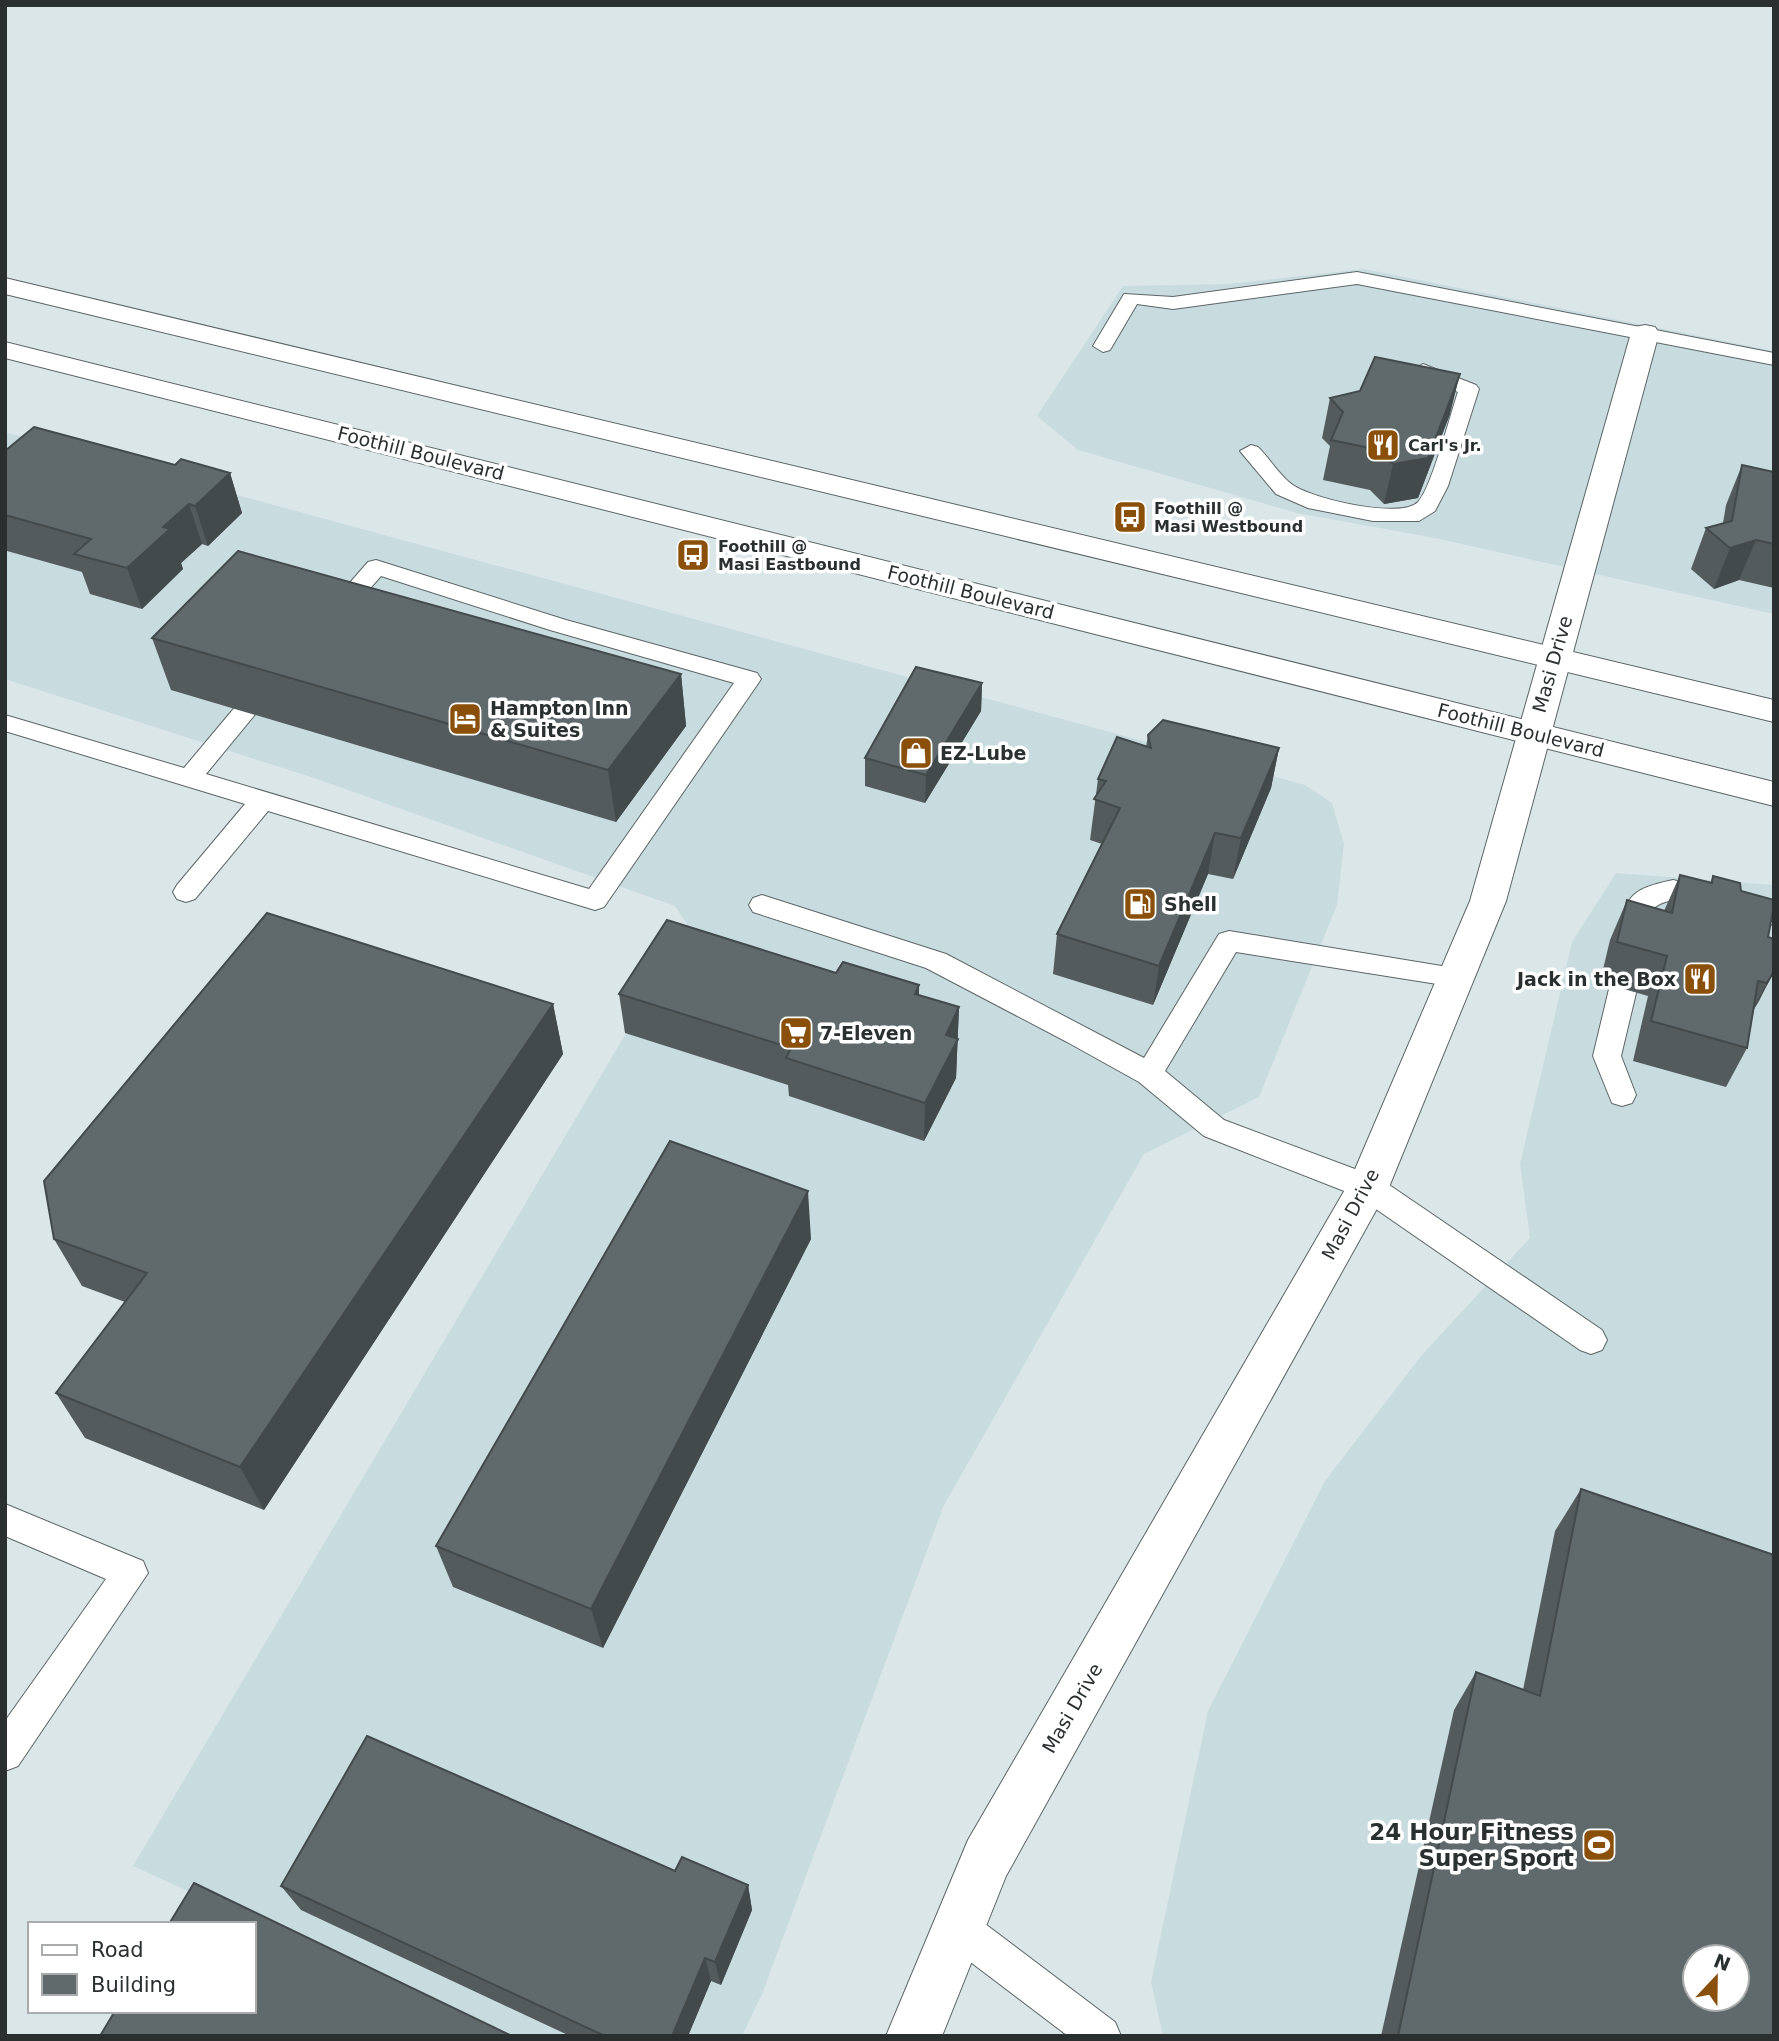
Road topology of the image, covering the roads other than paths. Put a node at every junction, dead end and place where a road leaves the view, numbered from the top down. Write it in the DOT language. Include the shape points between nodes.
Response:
graph roads {
  1 [pos="5,286"];
  2 [pos="1645,333"];
  3 [pos="1103,346"];
  4 [pos="5,350"];
  5 [pos="1774,359"];
  6 [pos="1423,370"];
  7 [pos="1251,451"];
  8 [pos="326,623"];
  9 [pos="1554,659"];
  10 [pos="1774,711"];
  11 [pos="245,712"];
  12 [pos="5,723"];
  13 [pos="1533,734"];
  14 [pos="189,778"];
  15 [pos="1774,794"];
  16 [pos="264,800"];
  17 [pos="186,892"];
  18 [pos="762,905"];
  19 [pos="1774,915"];
  20 [pos="1630,947"];
  21 [pos="1456,977"];
  22 [pos="1623,989"];
  23 [pos="1149,1074"];
  24 [pos="1622,1095"];
  25 [pos="1368,1187"];
  26 [pos="1591,1340"];
  27 [pos="5,1520"];
  28 [pos="5,1753"];
  29 [pos="958,1928"];
  30 [pos="914,2036"];
  31 [pos="1101,2036"];
  1 -- 9 [label="main road"];
  2 -- 3 [label="lane" via="1357,278 1172,303 1131,298"];
  2 -- 5 [label="lane"];
  2 -- 9 [label="main road, Masi Drive"];
  4 -- 13 [label="main road, Foothill Boulevard"];
  6 -- 7 [label="lane" via="1469,389 1437,486 1427,506 1411,516 1316,503 1284,489"];
  8 -- 16 [label="lane" via="376,567 749,679 595,900"];
  9 -- 10 [label="main road"];
  9 -- 13 [label="main road, Masi Drive"];
  11 -- 14 [label="lane"];
  12 -- 14 [label="lane"];
  13 -- 15 [label="main road, Foothill Boulevard"];
  13 -- 21 [label="main road, Masi Drive" via="1488,901"];
  14 -- 16 [label="lane"];
  16 -- 17 [label="lane"];
  18 -- 23 [label="lane" via="936,961"];
  19 -- 20 [label="lane" via="1674,891 1649,895 1638,905"];
  21 -- 23 [label="lane" via="1229,941"];
  21 -- 25 [label="main road, Masi Drive"];
  22 -- 24 [label="lane" via="1607,1056"];
  23 -- 25 [label="lane" via="1214,1128"];
  25 -- 26 [label="lane"];
  25 -- 29 [label="main road, Masi Drive" via="987,1859"];
  27 -- 28 [label="lane" via="131,1573"];
  29 -- 30 [label="main road, Masi Drive"];
  29 -- 31 [label="lane"];
}
